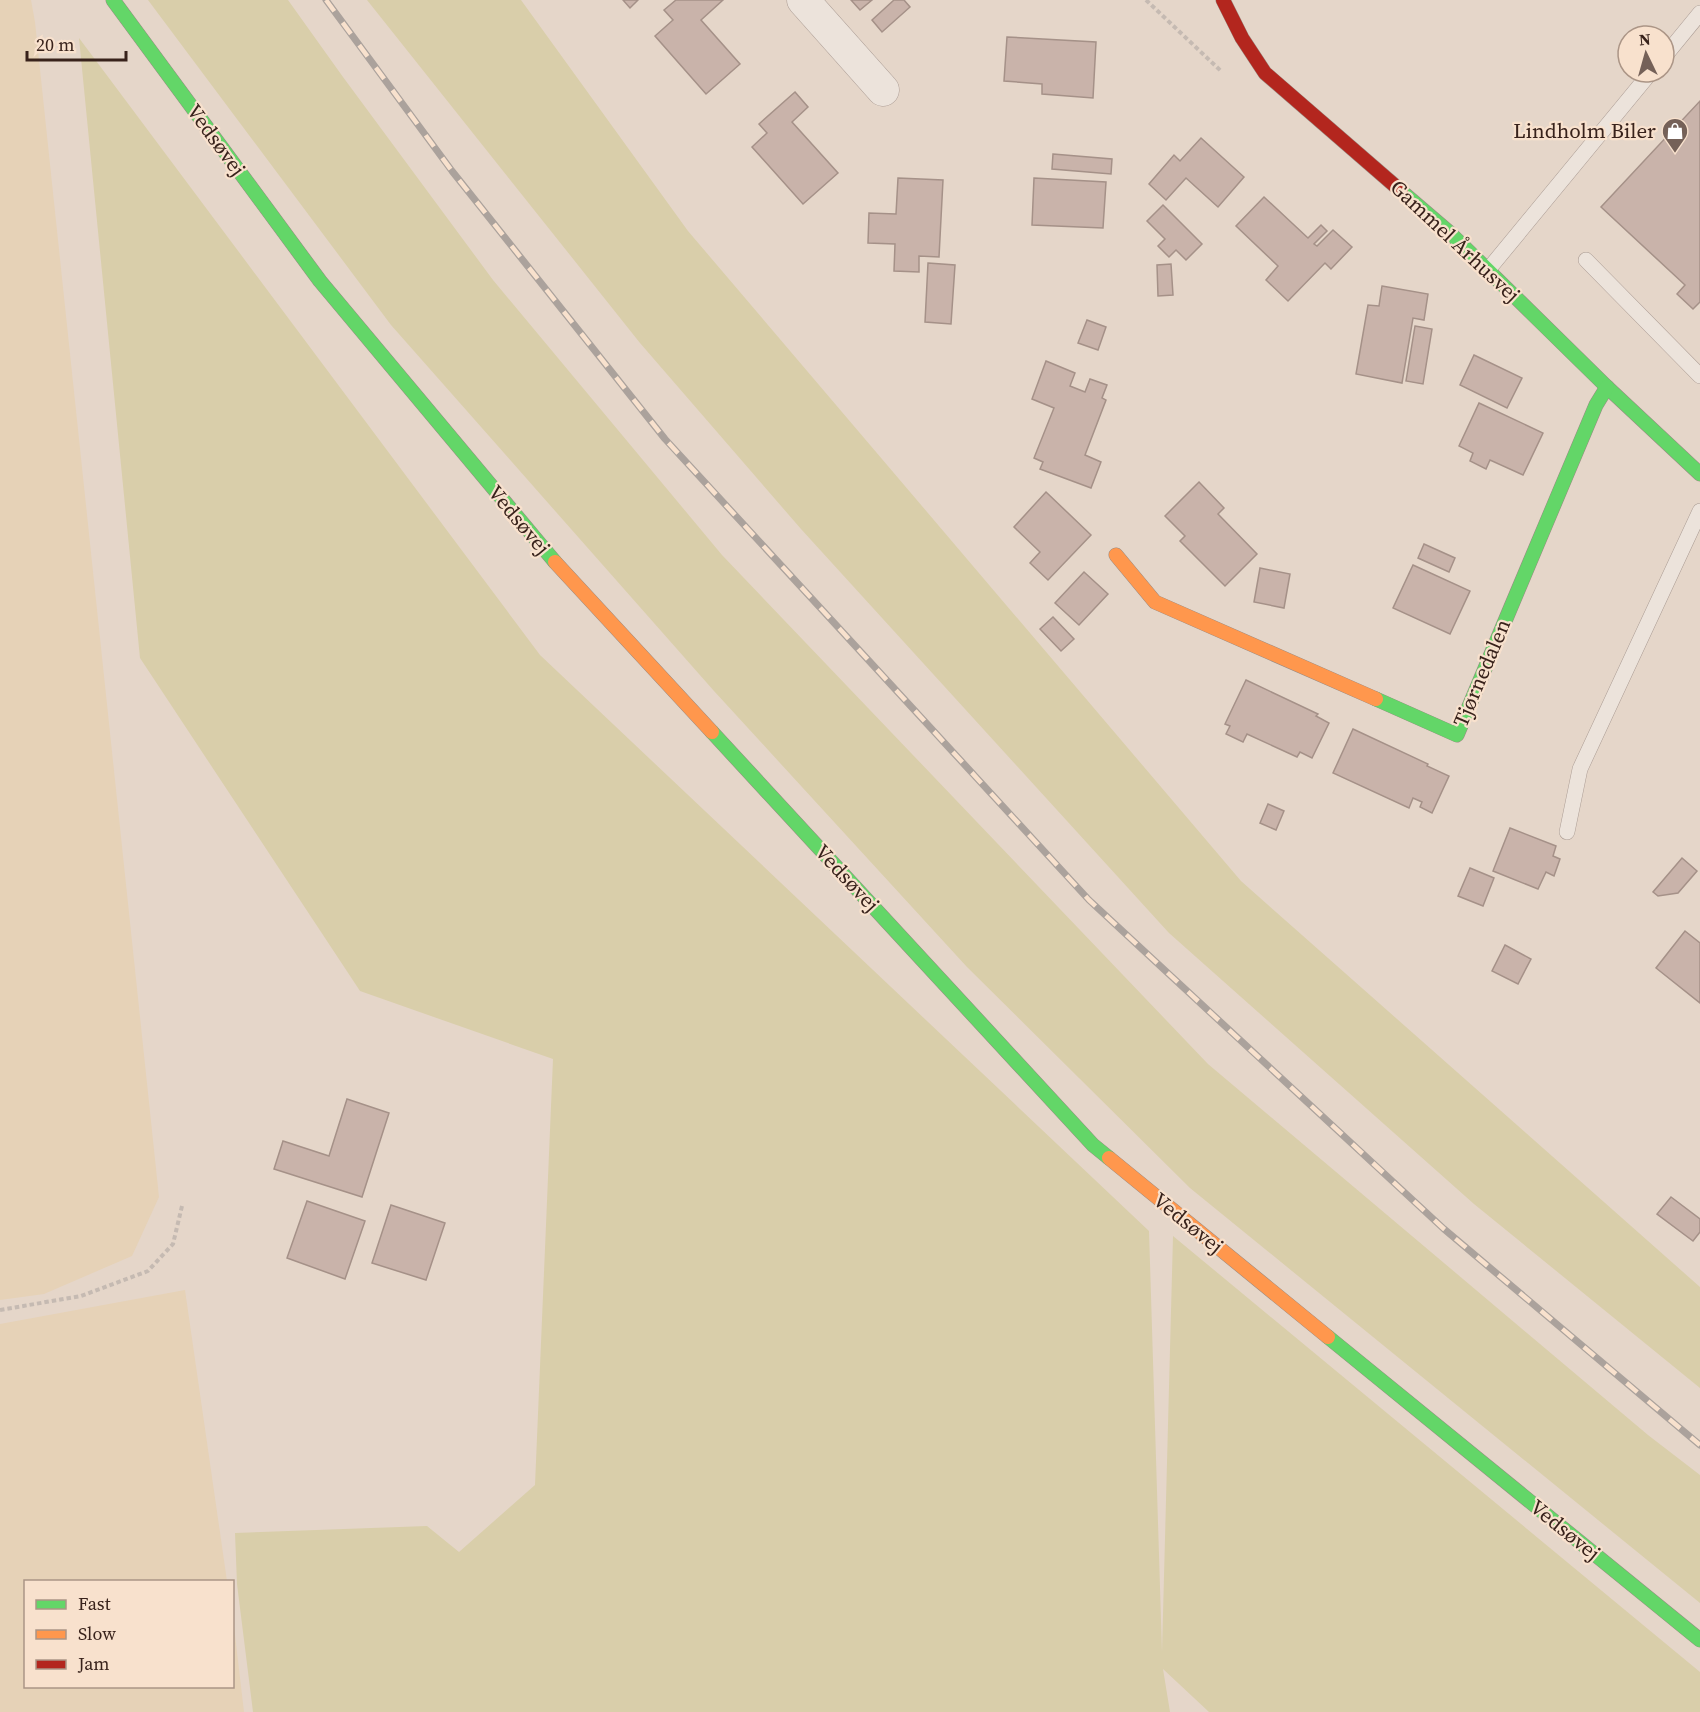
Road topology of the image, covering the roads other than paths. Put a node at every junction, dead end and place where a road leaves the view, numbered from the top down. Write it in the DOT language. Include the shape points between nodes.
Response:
graph roads {
  1 [pos="113,0"];
  2 [pos="803,0"];
  3 [pos="1223,0"];
  4 [pos="1700,13"];
  5 [pos="1676,42"];
  6 [pos="1641,84"];
  7 [pos="883,90"];
  8 [pos="1586,260"];
  9 [pos="1488,270"];
  10 [pos="1700,376"];
  11 [pos="1606,387"];
  12 [pos="1700,474"];
  13 [pos="1700,511"];
  14 [pos="1116,555"];
  15 [pos="1567,832"];
  16 [pos="1700,1640"];
  1 -- 16 [label="street, Vedsøvej" via="320,281 546,552 1093,1145"];
  2 -- 7 [label="street"];
  3 -- 9 [label="street, Gammel Århusvej" via="1234,26 1265,73"];
  4 -- 5 [label="lane"];
  6 -- 9 [label="lane"];
  8 -- 10 [label="lane"];
  9 -- 11 [label="street, Gammel Århusvej"];
  11 -- 12 [label="street, Gammel Århusvej"];
  11 -- 14 [label="street, Tjørnedalen" via="1457,735 1155,602"];
  13 -- 15 [label="lane" via="1580,769"];
}
